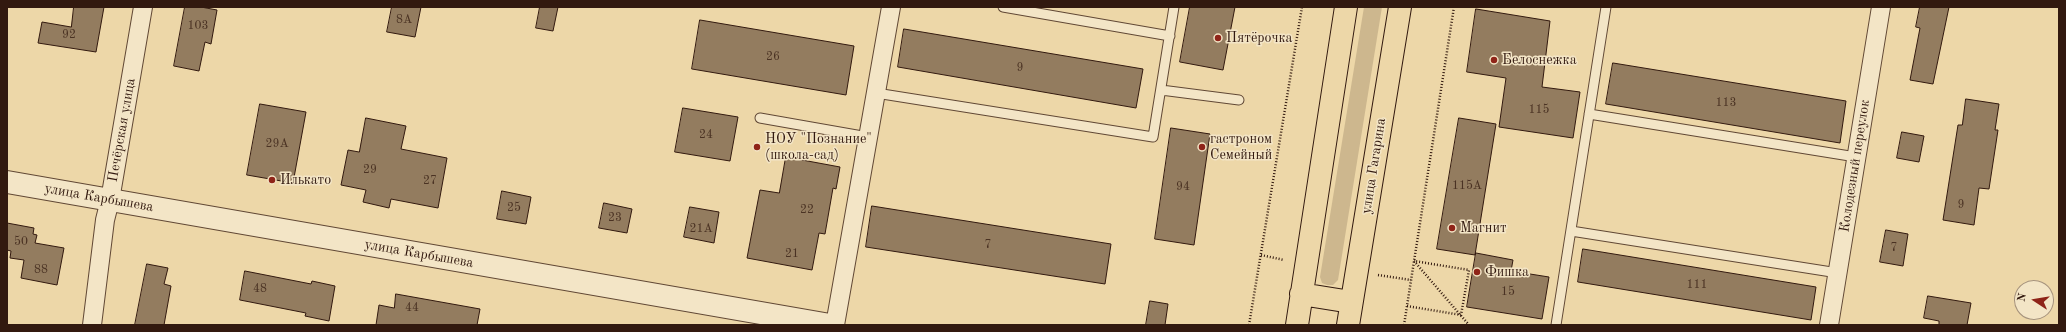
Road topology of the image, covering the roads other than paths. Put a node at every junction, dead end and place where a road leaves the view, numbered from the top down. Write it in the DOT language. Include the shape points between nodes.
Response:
graph roads {
  1 [pos="143,7"];
  2 [pos="892,7"];
  3 [pos="1003,7"];
  4 [pos="1174,7"];
  5 [pos="1346,7"];
  6 [pos="1400,7"];
  7 [pos="1606,7"];
  8 [pos="1881,7"];
  9 [pos="1170,36"];
  10 [pos="1161,90"];
  11 [pos="876,93"];
  12 [pos="1239,100"];
  13 [pos="1589,114"];
  14 [pos="760,118"];
  15 [pos="868,137"];
  16 [pos="1856,158"];
  17 [pos="7,182"];
  18 [pos="110,200"];
  19 [pos="1571,231"];
  20 [pos="1838,273"];
  21 [pos="1301,294"];
  22 [pos="1351,302"];
  23 [pos="92,325"];
  24 [pos="830,325"];
  25 [pos="835,325"];
  26 [pos="1297,325"];
  27 [pos="1348,325"];
  28 [pos="1556,325"];
  29 [pos="1829,325"];
  1 -- 18 [label="street, Печёрская улица"];
  2 -- 11 [label="street"];
  3 -- 9 [label="lane"];
  4 -- 9 [label="lane"];
  5 -- 21 [label="main road"];
  6 -- 22 [label="main road, улица Гагарина"];
  7 -- 13 [label="lane"];
  8 -- 16 [label="street, Колодезный переулок"];
  9 -- 10 [label="lane"];
  10 -- 11 [label="lane" via="1153,138"];
  10 -- 12 [label="lane"];
  11 -- 15 [label="street"];
  13 -- 16 [label="lane"];
  13 -- 19 [label="lane"];
  14 -- 15 [label="lane"];
  15 -- 25 [label="street"];
  16 -- 20 [label="street, Колодезный переулок"];
  17 -- 18 [label="street, улица Карбышева"];
  18 -- 23 [label="street, Печёрская улица" via="105,220"];
  18 -- 24 [label="street, улица Карбышева"];
  19 -- 20 [label="lane"];
  19 -- 28 [label="lane"];
  20 -- 29 [label="street, Колодезный переулок"];
  21 -- 22 [label="main road"];
  21 -- 26 [label="main road"];
  22 -- 27 [label="main road, улица Гагарина"];
}
